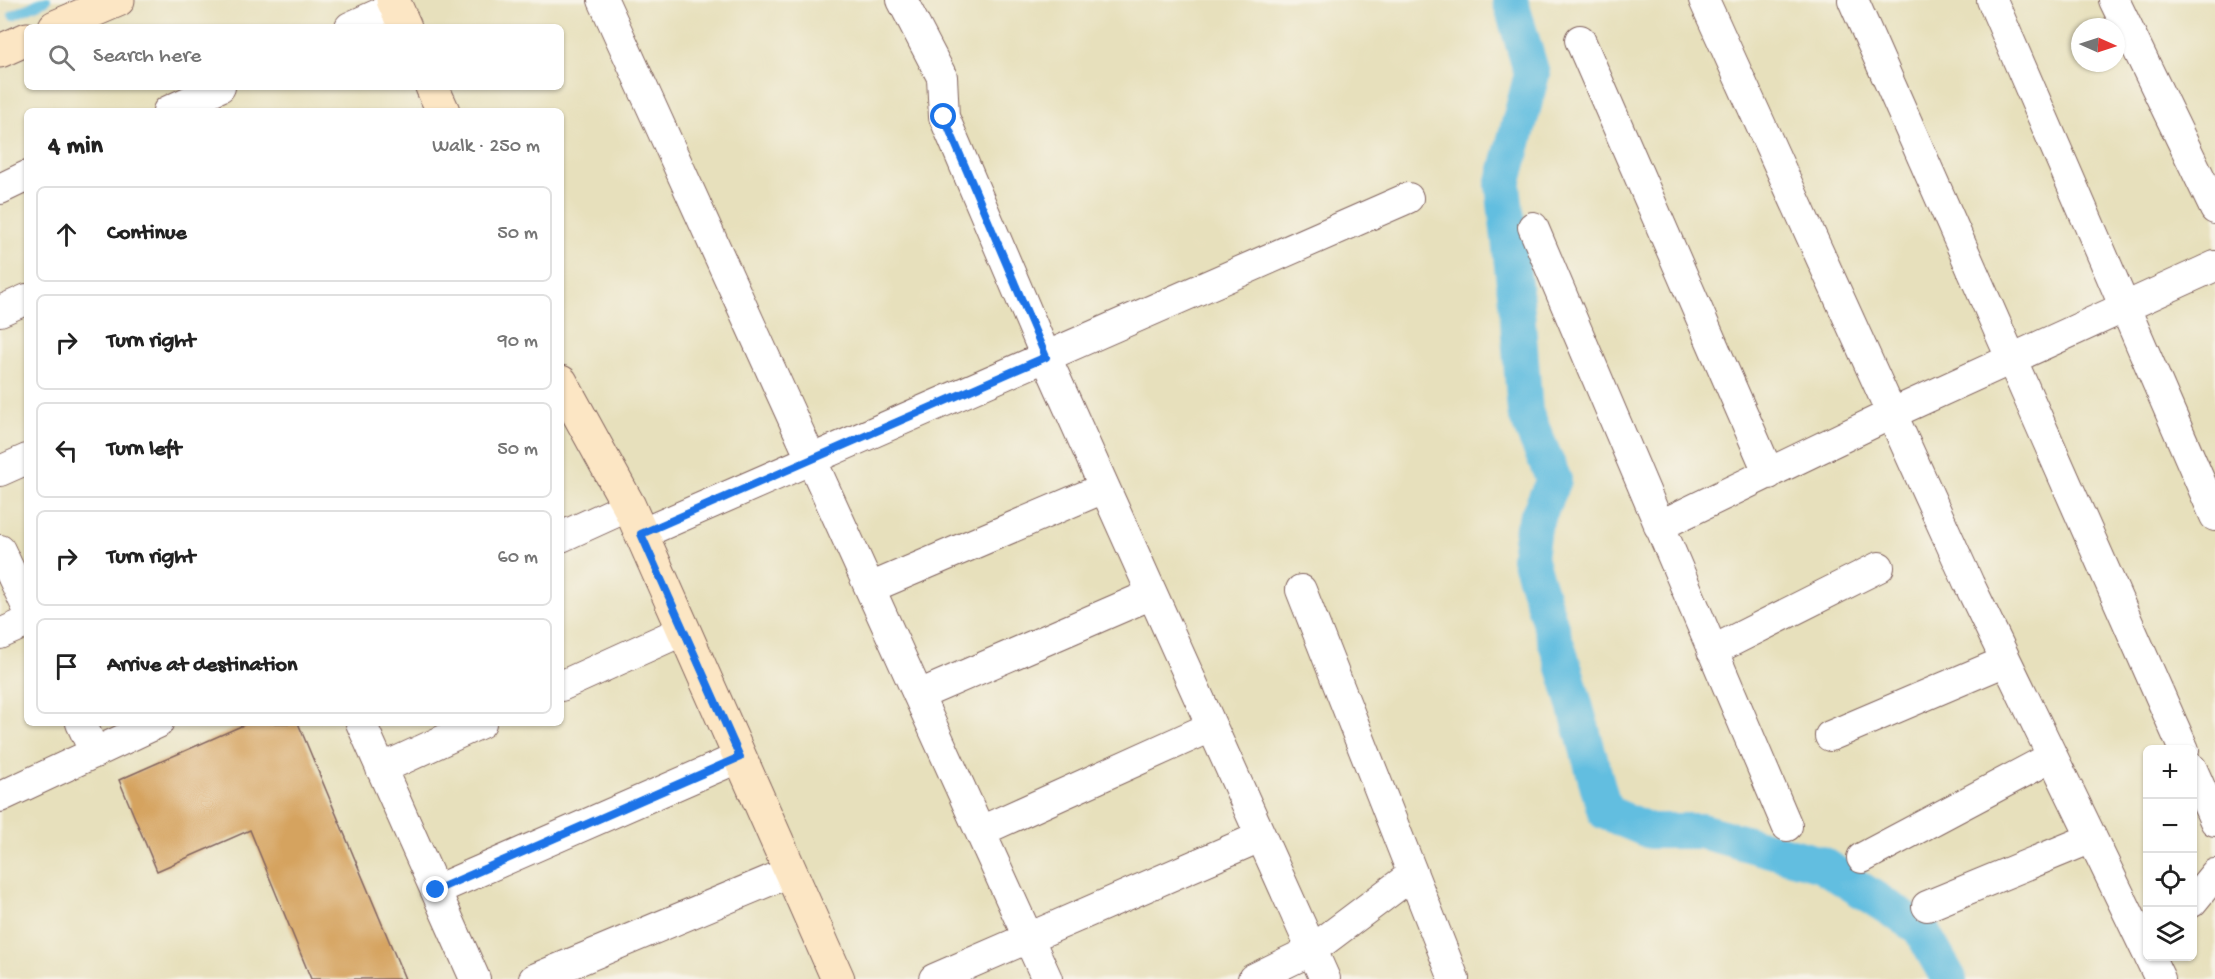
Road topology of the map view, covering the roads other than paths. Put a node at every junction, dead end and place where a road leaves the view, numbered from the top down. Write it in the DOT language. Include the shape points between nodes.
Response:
graph roads {
  1 [pos="118,0"];
  2 [pos="603,0"];
  3 [pos="902,0"];
  4 [pos="1704,0"];
  5 [pos="1853,0"];
  6 [pos="1992,0"];
  7 [pos="2114,0"];
  8 [pos="398,11"];
  9 [pos="62,24"];
  10 [pos="359,24"];
  11 [pos="1580,39"];
  12 [pos="24,40"];
  13 [pos="0,51"];
  14 [pos="214,90"];
  15 [pos="433,90"];
  16 [pos="174,108"];
  17 [pos="442,108"];
  18 [pos="24,177"];
  19 [pos="0,189"];
  20 [pos="1408,198"];
  21 [pos="2215,209"];
  22 [pos="1533,227"];
  23 [pos="2215,266"];
  24 [pos="24,300"];
  25 [pos="2125,307"];
  26 [pos="0,311"];
  27 [pos="1046,357"];
  28 [pos="2013,358"];
  29 [pos="564,388"];
  30 [pos="1891,414"];
  31 [pos="24,460"];
  32 [pos="812,460"];
  33 [pos="0,471"];
  34 [pos="1769,474"];
  35 [pos="1104,488"];
  36 [pos="2215,516"];
  37 [pos="635,520"];
  38 [pos="1659,526"];
  39 [pos="564,536"];
  40 [pos="0,550"];
  41 [pos="1879,567"];
  42 [pos="870,588"];
  43 [pos="1301,590"];
  44 [pos="1152,594"];
  45 [pos="24,601"];
  46 [pos="24,623"];
  47 [pos="684,630"];
  48 [pos="0,634"];
  49 [pos="1712,651"];
  50 [pos="2006,661"];
  51 [pos="564,685"];
  52 [pos="919,695"];
  53 [pos="82,726"];
  54 [pos="152,726"];
  55 [pos="362,726"];
  56 [pos="474,726"];
  57 [pos="1211,727"];
  58 [pos="1830,736"];
  59 [pos="2182,745"];
  60 [pos="95,753"];
  61 [pos="740,757"];
  62 [pos="2052,757"];
  63 [pos="381,769"];
  64 [pos="2197,778"];
  65 [pos="0,797"];
  66 [pos="2215,821"];
  67 [pos="1787,826"];
  68 [pos="981,831"];
  69 [pos="1260,837"];
  70 [pos="2092,838"];
  71 [pos="1862,858"];
  72 [pos="790,872"];
  73 [pos="1413,874"];
  74 [pos="2215,874"];
  75 [pos="436,890"];
  76 [pos="2197,897"];
  77 [pos="1927,906"];
  78 [pos="1029,938"];
  79 [pos="2143,938"];
  80 [pos="1312,950"];
  81 [pos="2153,961"];
  82 [pos="475,979"];
  83 [pos="534,979"];
  84 [pos="838,979"];
  85 [pos="934,979"];
  86 [pos="1047,979"];
  87 [pos="1253,979"];
  88 [pos="1325,979"];
  89 [pos="1454,979"];
  90 [pos="2160,979"];
  1 -- 9 [label="street"];
  2 -- 32 [label="street"];
  3 -- 27 [label="street" via="942,77 944,117"];
  4 -- 30 [label="street"];
  5 -- 28 [label="street"];
  6 -- 25 [label="street"];
  7 -- 21 [label="street"];
  8 -- 10 [label="street"];
  11 -- 34 [label="street"];
  12 -- 13 [label="street"];
  14 -- 16 [label="street"];
  15 -- 17 [label="street"];
  18 -- 19 [label="street"];
  20 -- 27 [label="street"];
  22 -- 38 [label="street"];
  23 -- 25 [label="street"];
  24 -- 26 [label="street"];
  25 -- 28 [label="street"];
  25 -- 36 [label="street"];
  27 -- 32 [label="street"];
  27 -- 35 [label="street"];
  28 -- 30 [label="street"];
  28 -- 59 [label="street"];
  29 -- 37 [label="street"];
  30 -- 34 [label="street"];
  30 -- 50 [label="street"];
  31 -- 33 [label="street"];
  32 -- 37 [label="street"];
  32 -- 42 [label="street"];
  34 -- 38 [label="street"];
  35 -- 42 [label="street"];
  35 -- 44 [label="street"];
  37 -- 39 [label="street"];
  37 -- 47 [label="street"];
  38 -- 49 [label="street"];
  40 -- 45 [label="street"];
  41 -- 49 [label="street"];
  42 -- 52 [label="street"];
  43 -- 73 [label="street"];
  44 -- 52 [label="street"];
  44 -- 57 [label="street"];
  46 -- 48 [label="street"];
  47 -- 51 [label="street"];
  47 -- 61 [label="street"];
  49 -- 67 [label="street"];
  50 -- 58 [label="street"];
  50 -- 62 [label="street"];
  52 -- 68 [label="street"];
  53 -- 60 [label="street"];
  54 -- 60 [label="street"];
  55 -- 63 [label="street"];
  56 -- 63 [label="street"];
  57 -- 68 [label="street"];
  57 -- 69 [label="street"];
  60 -- 65 [label="street"];
  61 -- 72 [label="street"];
  61 -- 75 [label="street"];
  62 -- 70 [label="street"];
  62 -- 71 [label="street"];
  63 -- 75 [label="street"];
  64 -- 66 [label="street"];
  68 -- 78 [label="street"];
  69 -- 78 [label="street"];
  69 -- 80 [label="street"];
  70 -- 77 [label="street"];
  70 -- 79 [label="street"];
  72 -- 83 [label="street"];
  72 -- 84 [label="street"];
  73 -- 80 [label="street"];
  73 -- 89 [label="street"];
  74 -- 76 [label="street"];
  75 -- 82 [label="street"];
  78 -- 85 [label="street"];
  78 -- 86 [label="street"];
  80 -- 87 [label="street"];
  80 -- 88 [label="street"];
  81 -- 90 [label="street"];
}
